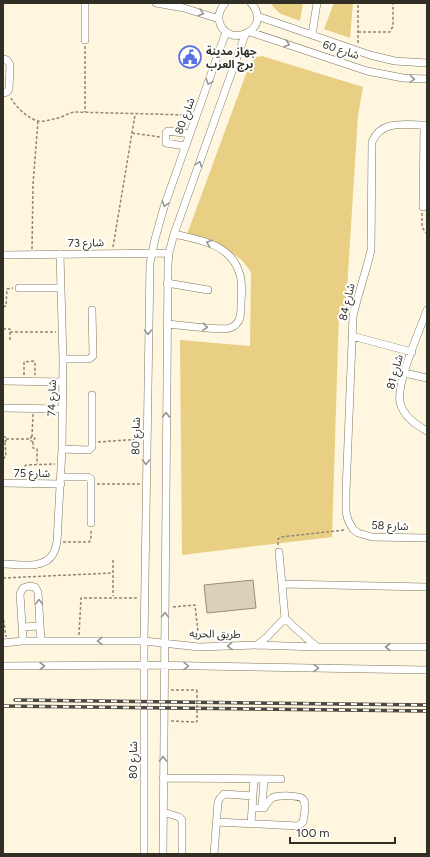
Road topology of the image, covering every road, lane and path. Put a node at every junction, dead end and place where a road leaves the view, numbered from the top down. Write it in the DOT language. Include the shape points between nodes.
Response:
graph roads {
  1 [pos="85,3"];
  2 [pos="156,3"];
  3 [pos="224,3"];
  4 [pos="318,3"];
  5 [pos="358,3"];
  6 [pos="393,3"];
  7 [pos="253,4"];
  8 [pos="257,16"];
  9 [pos="219,19"];
  10 [pos="226,32"];
  11 [pos="358,32"];
  12 [pos="247,33"];
  13 [pos="312,35"];
  14 [pos="85,40"];
  15 [pos="358,51"];
  16 [pos="3,59"];
  17 [pos="427,63"];
  18 [pos="427,79"];
  19 [pos="5,93"];
  20 [pos="85,113"];
  21 [pos="135,115"];
  22 [pos="197,115"];
  23 [pos="38,121"];
  24 [pos="426,125"];
  25 [pos="132,133"];
  26 [pos="190,134"];
  27 [pos="165,138"];
  28 [pos="185,146"];
  29 [pos="423,207"];
  30 [pos="174,234"];
  31 [pos="427,234"];
  32 [pos="169,252"];
  33 [pos="152,253"];
  34 [pos="60,254"];
  35 [pos="112,254"];
  36 [pos="3,255"];
  37 [pos="31,255"];
  38 [pos="167,283"];
  39 [pos="19,288"];
  40 [pos="61,288"];
  41 [pos="208,290"];
  42 [pos="3,307"];
  43 [pos="92,310"];
  44 [pos="427,311"];
  45 [pos="167,324"];
  46 [pos="3,329"];
  47 [pos="10,332"];
  48 [pos="62,332"];
  49 [pos="352,336"];
  50 [pos="10,341"];
  51 [pos="412,352"];
  52 [pos="63,359"];
  53 [pos="404,373"];
  54 [pos="427,378"];
  55 [pos="3,381"];
  56 [pos="24,381"];
  57 [pos="35,381"];
  58 [pos="63,382"];
  59 [pos="92,395"];
  60 [pos="3,408"];
  61 [pos="33,408"];
  62 [pos="62,409"];
  63 [pos="427,431"];
  64 [pos="3,437"];
  65 [pos="32,437"];
  66 [pos="147,438"];
  67 [pos="6,439"];
  68 [pos="30,439"];
  69 [pos="4,442"];
  70 [pos="33,442"];
  71 [pos="93,442"];
  72 [pos="4,445"];
  73 [pos="62,449"];
  74 [pos="3,459"];
  75 [pos="37,464"];
  76 [pos="61,464"];
  77 [pos="61,481"];
  78 [pos="3,484"];
  79 [pos="20,484"];
  80 [pos="92,484"];
  81 [pos="146,484"];
  82 [pos="91,523"];
  83 [pos="353,529"];
  84 [pos="427,538"];
  85 [pos="57,542"];
  86 [pos="279,552"];
  87 [pos="113,560"];
  88 [pos="3,564"];
  89 [pos="113,573"];
  90 [pos="3,578"];
  91 [pos="282,584"];
  92 [pos="427,587"];
  93 [pos="113,597"];
  94 [pos="145,598"];
  95 [pos="165,608"];
  96 [pos="3,615"];
  97 [pos="285,618"];
  98 [pos="40,626"];
  99 [pos="22,627"];
  100 [pos="22,641"];
  101 [pos="41,641"];
  102 [pos="79,641"];
  103 [pos="144,641"];
  104 [pos="164,642"];
  105 [pos="5,643"];
  106 [pos="257,645"];
  107 [pos="200,646"];
  108 [pos="317,647"];
  109 [pos="427,647"];
  110 [pos="144,665"];
  111 [pos="164,665"];
  112 [pos="3,666"];
  113 [pos="427,670"];
  114 [pos="164,689"];
  115 [pos="163,721"];
  116 [pos="163,778"];
  117 [pos="254,779"];
  118 [pos="264,779"];
  119 [pos="281,779"];
  120 [pos="253,796"];
  121 [pos="252,808"];
  122 [pos="262,808"];
  123 [pos="163,812"];
  124 [pos="216,822"];
  125 [pos="251,824"];
  126 [pos="144,854"];
  127 [pos="163,854"];
  128 [pos="182,854"];
  129 [pos="214,854"];
  1 -- 14 [label="street"];
  2 -- 9 [label="street, one-way" via="184,8"];
  3 -- 9 [label="street"];
  4 -- 13 [label="street"];
  5 -- 11 [label="path"];
  6 -- 11 [label="path" via="393,26 390,32"];
  7 -- 8 [label="street"];
  8 -- 12 [label="street" via="255,26"];
  8 -- 13 [label="street, شارع 60"];
  9 -- 10 [label="street"];
  10 -- 12 [label="street, شارع 60" via="235,36"];
  10 -- 22 [label="street, شارع 80, one-way"];
  11 -- 15 [label="path"];
  12 -- 18 [label="street, شارع 60, one-way" via="379,74"];
  30 -- 12 [label="street, one-way"];
  13 -- 15 [label="street, شارع 60"];
  14 -- 20 [label="path"];
  15 -- 17 [label="street, شارع 60" via="389,60"];
  16 -- 19 [label="street" via="8,60 10,65 9,89"];
  19 -- 23 [label="path" via="25,114"];
  20 -- 21 [label="path"];
  20 -- 23 [label="path" via="71,113 53,120"];
  21 -- 22 [label="path"];
  21 -- 25 [label="path"];
  22 -- 26 [label="street, شارع 80"];
  23 -- 37 [label="path"];
  24 -- 29 [label="street"];
  24 -- 49 [label="street, شارع 84" via="391,125 374,136 371,250 357,297"];
  25 -- 27 [label="path"];
  25 -- 35 [label="path"];
  26 -- 27 [label="street" via="168,131"];
  26 -- 28 [label="street, شارع 80"];
  27 -- 28 [label="street" via="166,143"];
  28 -- 33 [label="street, شارع 80, one-way" via="164,207"];
  29 -- 31 [label="path" via="422,227"];
  30 -- 32 [label="street"];
  45 -- 30 [label="street, one-way" via="226,329 236,325 240,316 241,276 229,254 208,242"];
  32 -- 33 [label="street, شارع 73"];
  32 -- 38 [label="street"];
  33 -- 35 [label="street, شارع 73"];
  33 -- 66 [label="street, شارع 80, one-way" via="149,273"];
  34 -- 35 [label="street, شارع 73"];
  34 -- 37 [label="street, شارع 73"];
  34 -- 40 [label="street, شارع 74"];
  36 -- 37 [label="street, شارع 73"];
  38 -- 41 [label="street"];
  38 -- 45 [label="street"];
  39 -- 40 [label="street"];
  39 -- 42 [label="path" via="7,288 6,306"];
  40 -- 48 [label="street, شارع 74"];
  43 -- 52 [label="street" via="93,356 89,359"];
  44 -- 51 [label="street, شارع 81"];
  95 -- 45 [label="street, one-way"];
  46 -- 47 [label="path" via="9,329"];
  47 -- 48 [label="path"];
  47 -- 50 [label="path"];
  48 -- 52 [label="street, شارع 74"];
  49 -- 51 [label="street"];
  49 -- 83 [label="street, شارع 84" via="346,512"];
  51 -- 53 [label="street, شارع 81"];
  52 -- 58 [label="street, شارع 74"];
  53 -- 54 [label="street"];
  53 -- 63 [label="street, شارع 81" via="399,393 400,403 404,413"];
  55 -- 56 [label="street"];
  56 -- 57 [label="street"];
  56 -- 57 [label="path" via="24,362 33,361"];
  57 -- 58 [label="street"];
  58 -- 62 [label="street, شارع 74"];
  59 -- 71 [label="street"];
  60 -- 61 [label="street"];
  61 -- 62 [label="street"];
  61 -- 65 [label="path"];
  62 -- 73 [label="street, شارع 74"];
  64 -- 67 [label="path"];
  65 -- 68 [label="path"];
  65 -- 70 [label="path"];
  66 -- 71 [label="path"];
  66 -- 81 [label="street, شارع 80, one-way"];
  67 -- 68 [label="path"];
  67 -- 69 [label="path"];
  68 -- 70 [label="path"];
  69 -- 72 [label="path"];
  70 -- 75 [label="path" via="33,448 37,449"];
  71 -- 73 [label="street" via="89,450"];
  72 -- 74 [label="path" via="6,456"];
  73 -- 76 [label="street, شارع 74"];
  75 -- 76 [label="path"];
  75 -- 79 [label="path" via="24,466"];
  76 -- 77 [label="street, شارع 74"];
  77 -- 79 [label="street, شارع 75"];
  77 -- 80 [label="street, شارع 75" via="89,477"];
  77 -- 85 [label="street, شارع 74"];
  78 -- 79 [label="street, شارع 75"];
  80 -- 81 [label="path"];
  80 -- 82 [label="street"];
  81 -- 94 [label="street, شارع 80"];
  82 -- 85 [label="path" via="89,542"];
  83 -- 84 [label="street, شارع 58" via="364,536 372,537"];
  83 -- 86 [label="path" via="281,537 278,540"];
  85 -- 88 [label="street" via="53,554 41,564"];
  86 -- 91 [label="street"];
  87 -- 89 [label="path"];
  89 -- 90 [label="path"];
  89 -- 93 [label="path"];
  91 -- 92 [label="street"];
  91 -- 97 [label="street"];
  93 -- 94 [label="path"];
  93 -- 102 [label="path" via="81,598"];
  94 -- 103 [label="street, شارع 80"];
  104 -- 95 [label="street, one-way"];
  95 -- 107 [label="path" via="195,606"];
  96 -- 105 [label="path"];
  97 -- 106 [label="street"];
  97 -- 108 [label="street"];
  98 -- 99 [label="street"];
  98 -- 99 [label="street, one-way" via="38,592 35,587 29,586 23,588 20,594"];
  98 -- 101 [label="street"];
  99 -- 100 [label="street"];
  100 -- 101 [label="street, طريق الحريه"];
  100 -- 105 [label="street, طريق الحريه"];
  101 -- 102 [label="street, طريق الحريه"];
  103 -- 102 [label="street, طريق الحريه, one-way"];
  103 -- 104 [label="street, طريق الحريه"];
  103 -- 110 [label="street, شارع 80"];
  104 -- 107 [label="street, طريق الحريه"];
  104 -- 111 [label="street"];
  106 -- 107 [label="street, طريق الحريه, one-way"];
  106 -- 108 [label="street, طريق الحريه"];
  109 -- 108 [label="street, طريق الحريه, one-way"];
  110 -- 111 [label="street"];
  112 -- 110 [label="street, one-way"];
  110 -- 126 [label="street, شارع 80"];
  111 -- 113 [label="street, one-way"];
  111 -- 114 [label="street"];
  114 -- 115 [label="street"];
  114 -- 115 [label="path, bridge" via="197,690 197,722"];
  116 -- 115 [label="street, one-way"];
  116 -- 117 [label="street"];
  116 -- 123 [label="street"];
  117 -- 118 [label="street"];
  117 -- 120 [label="street"];
  118 -- 119 [label="street"];
  118 -- 122 [label="street"];
  120 -- 121 [label="street"];
  120 -- 124 [label="street" via="224,794 218,802"];
  121 -- 122 [label="street"];
  121 -- 125 [label="street"];
  122 -- 125 [label="street" via="271,798 277,796 300,797 304,804 304,822 298,826"];
  123 -- 127 [label="street"];
  123 -- 128 [label="street" via="182,820"];
  124 -- 125 [label="street"];
  124 -- 129 [label="street"];
}
